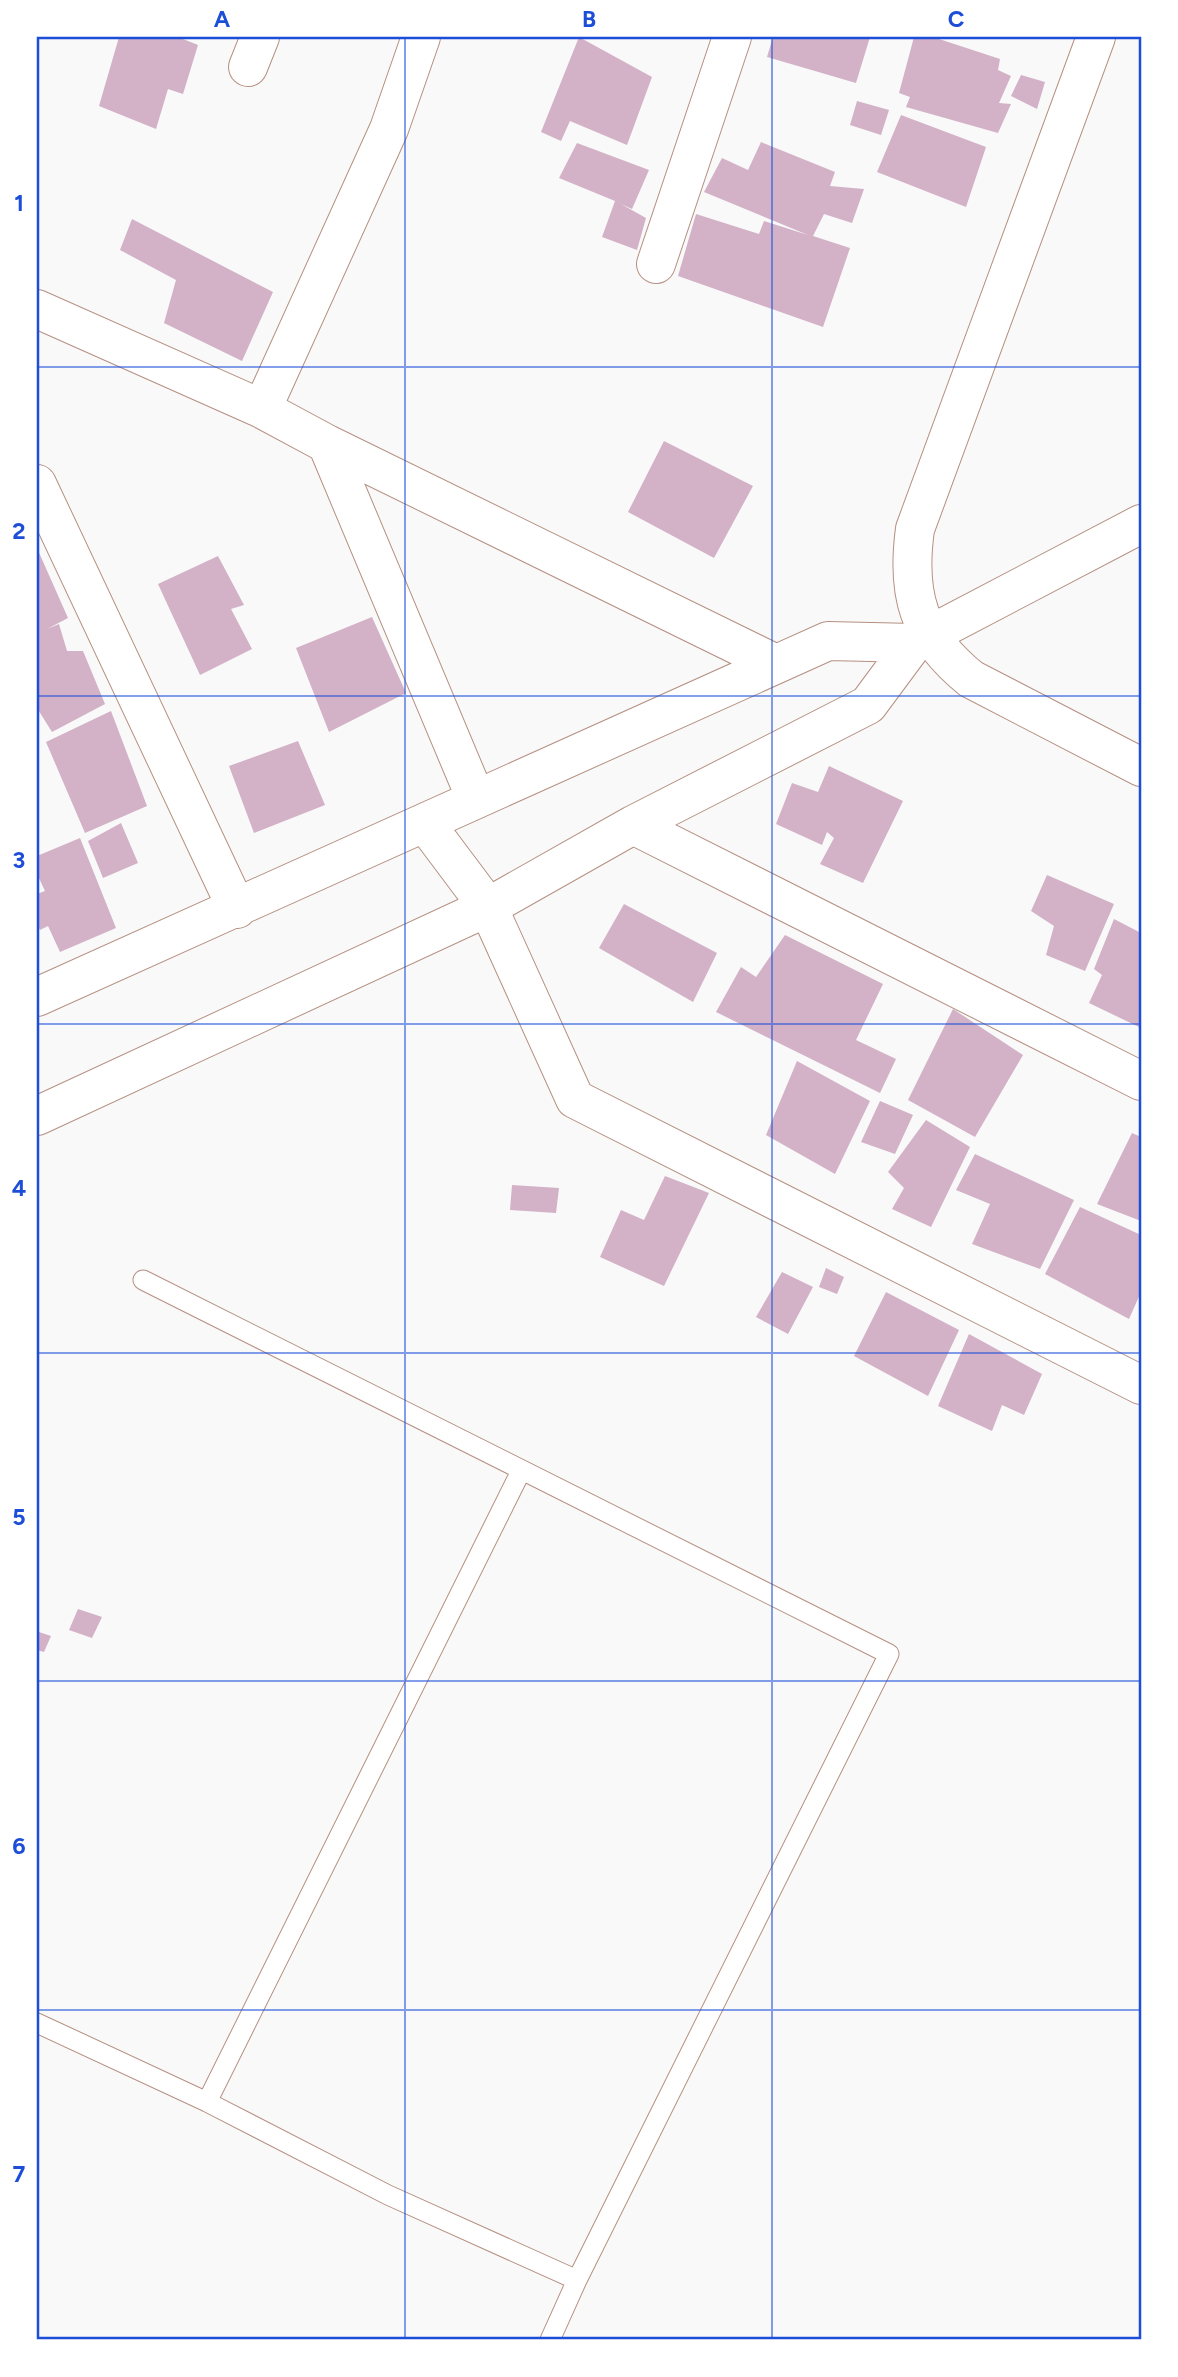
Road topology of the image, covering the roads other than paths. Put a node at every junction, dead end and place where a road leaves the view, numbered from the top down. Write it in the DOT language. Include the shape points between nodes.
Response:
graph roads {
  1 [pos="421,37"];
  2 [pos="732,37"];
  3 [pos="1096,37"];
  4 [pos="656,264"];
  5 [pos="37,309"];
  6 [pos="262,409"];
  7 [pos="327,444"];
  8 [pos="37,484"];
  9 [pos="1141,524"];
  10 [pos="921,639"];
  11 [pos="776,664"];
  12 [pos="1141,767"];
  13 [pos="476,799"];
  14 [pos="425,823"];
  15 [pos="633,825"];
  16 [pos="488,907"];
  17 [pos="237,909"];
  18 [pos="37,997"];
  19 [pos="1141,1082"];
  20 [pos="37,1116"];
  21 [pos="143,1280"];
  22 [pos="1141,1385"];
  23 [pos="521,1471"];
  24 [pos="37,2022"];
  25 [pos="207,2102"];
  26 [pos="577,2280"];
  27 [pos="550,2340"];
  1 -- 6 [label="street" via="388,129"];
  2 -- 4 [label="street"];
  3 -- 10 [label="street" via="915,529 911,561"];
  5 -- 6 [label="street"];
  6 -- 7 [label="street"];
  7 -- 11 [label="street"];
  7 -- 13 [label="street"];
  8 -- 17 [label="street"];
  9 -- 10 [label="street"];
  10 -- 11 [label="street" via="828,641"];
  10 -- 12 [label="street" via="971,679"];
  10 -- 15 [label="street" via="868,705"];
  11 -- 13 [label="street"];
  13 -- 14 [label="street"];
  14 -- 16 [label="street"];
  14 -- 17 [label="street"];
  15 -- 16 [label="street"];
  15 -- 19 [label="street"];
  16 -- 20 [label="street"];
  16 -- 22 [label="street" via="575,1099"];
  17 -- 18 [label="street"];
  21 -- 23 [label="lane"];
  23 -- 25 [label="lane"];
  23 -- 26 [label="lane" via="889,1654"];
  24 -- 25 [label="lane"];
  25 -- 26 [label="lane" via="388,2195"];
  26 -- 27 [label="lane"];
}
